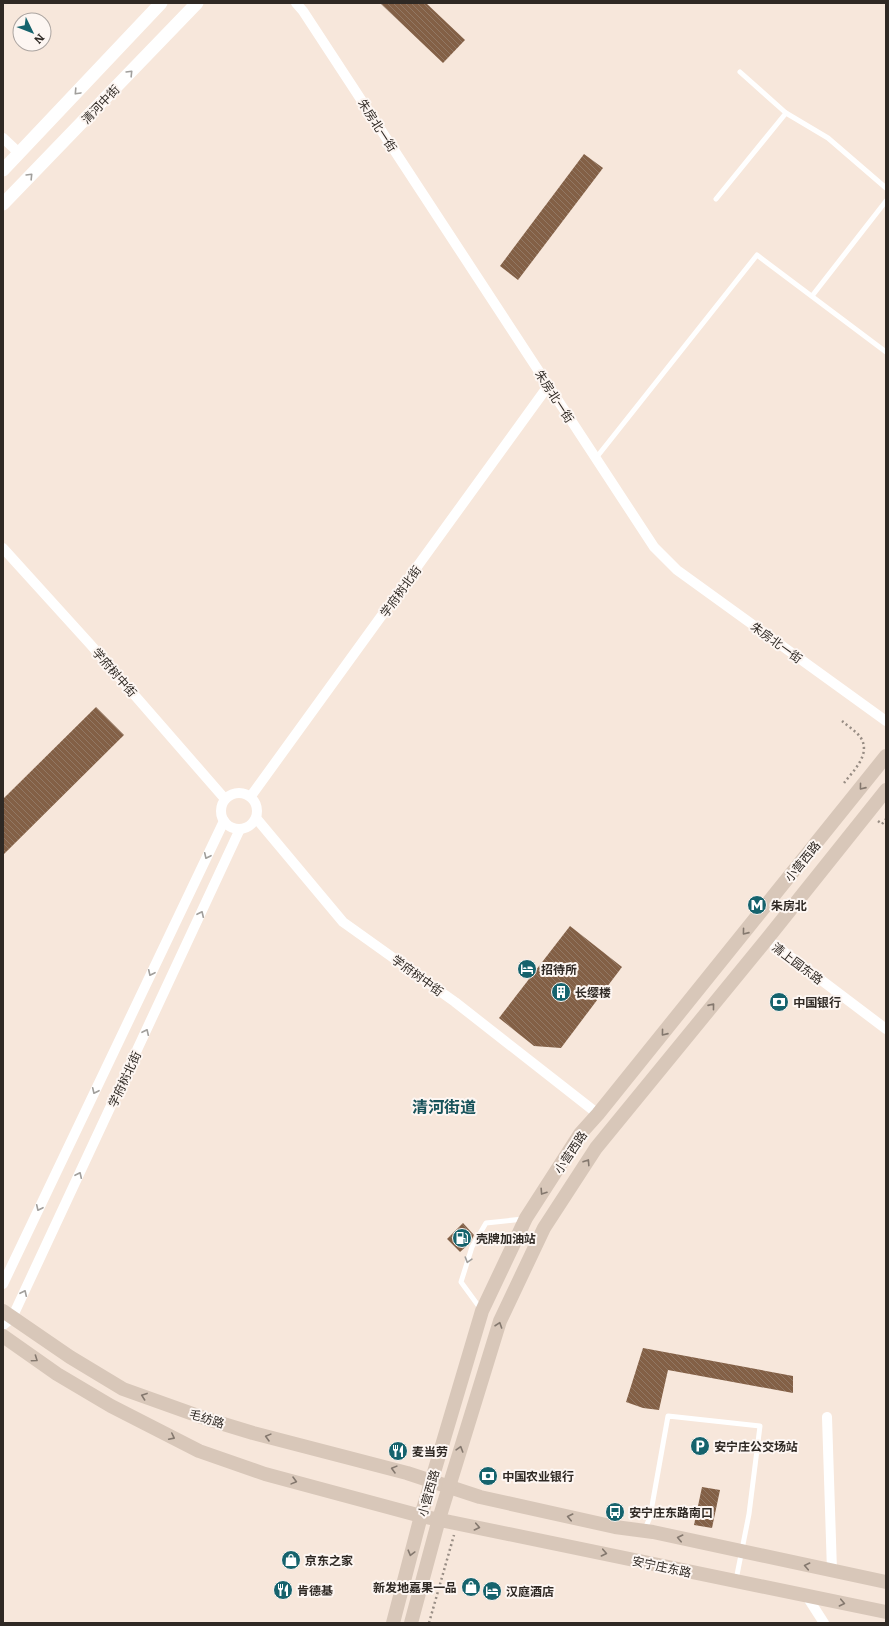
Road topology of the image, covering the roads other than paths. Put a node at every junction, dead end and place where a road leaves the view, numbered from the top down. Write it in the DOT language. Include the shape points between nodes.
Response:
graph roads {
  1 [pos="161,3"];
  2 [pos="197,3"];
  3 [pos="296,3"];
  4 [pos="740,72"];
  5 [pos="786,113"];
  6 [pos="3,138"];
  7 [pos="20,153"];
  8 [pos="3,170"];
  9 [pos="886,188"];
  10 [pos="716,199"];
  11 [pos="886,202"];
  12 [pos="3,204"];
  13 [pos="812,296"];
  14 [pos="886,352"];
  15 [pos="548,386"];
  16 [pos="596,458"];
  17 [pos="3,548"];
  18 [pos="886,721"];
  19 [pos="886,756"];
  20 [pos="886,790"];
  21 [pos="251,796"];
  22 [pos="225,799"];
  23 [pos="256,818"];
  24 [pos="224,821"];
  25 [pos="240,829"];
  26 [pos="768,939"];
  27 [pos="886,1029"];
  28 [pos="598,1114"];
  29 [pos="526,1218"];
  30 [pos="3,1284"];
  31 [pos="482,1311"];
  32 [pos="6,1318"];
  33 [pos="3,1336"];
  34 [pos="827,1417"];
  35 [pos="431,1481"];
  36 [pos="449,1487"];
  37 [pos="421,1516"];
  38 [pos="439,1519"];
  39 [pos="643,1531"];
  40 [pos="742,1552"];
  41 [pos="832,1571"];
  42 [pos="735,1581"];
  43 [pos="886,1582"];
  44 [pos="806,1595"];
  45 [pos="886,1612"];
  46 [pos="393,1623"];
  47 [pos="411,1623"];
  48 [pos="824,1623"];
  1 -- 7 [label="street, 清河中街, one-way"];
  12 -- 2 [label="street, 清河中街, one-way"];
  3 -- 15 [label="street, 朱房北一街"];
  4 -- 5 [label="lane"];
  5 -- 9 [label="lane" via="828,138"];
  5 -- 10 [label="lane"];
  6 -- 7 [label="street"];
  7 -- 8 [label="street, 清河中街"];
  11 -- 13 [label="lane"];
  13 -- 14 [label="lane"];
  13 -- 16 [label="lane" via="757,255"];
  15 -- 16 [label="street, 朱房北一街"];
  15 -- 21 [label="street, 学府树北街"];
  16 -- 18 [label="street, 朱房北一街" via="654,547 677,570"];
  17 -- 22 [label="street, 学府树中街"];
  19 -- 28 [label="main road, 小营西路, one-way"];
  20 -- 26 [label="main road, 小营西路"];
  21 -- 22 [label="street" via="241,792"];
  21 -- 23 [label="street" via="257,806"];
  22 -- 24 [label="street" via="221,806"];
  23 -- 25 [label="street" via="250,826"];
  23 -- 28 [label="street, 学府树中街" via="343,922 455,1002"];
  24 -- 25 [label="street" via="231,827"];
  24 -- 30 [label="street, 学府树北街, one-way"];
  32 -- 25 [label="street, 学府树北街, one-way"];
  26 -- 27 [label="street, 清上园东路"];
  36 -- 26 [label="main road, 小营西路, one-way" via="500,1321 544,1228 596,1148"];
  28 -- 29 [label="main road, 小营西路, one-way" via="580,1134"];
  29 -- 31 [label="main road, 小营西路"];
  29 -- 31 [label="lane, one-way" via="486,1223 472,1247 461,1282"];
  31 -- 35 [label="main road, 小营西路"];
  35 -- 32 [label="main road, 毛纺路, one-way" via="253,1433 123,1389"];
  33 -- 37 [label="main road, one-way" via="57,1374 104,1402 199,1451 265,1474"];
  34 -- 41 [label="street"];
  35 -- 36 [label="main road, 毛纺路"];
  35 -- 37 [label="main road, 小营西路"];
  36 -- 38 [label="main road, 小营西路"];
  39 -- 36 [label="main road, one-way" via="480,1497"];
  37 -- 38 [label="main road, 安宁庄东路"];
  37 -- 46 [label="main road, 小营西路, one-way"];
  38 -- 42 [label="main road, 安宁庄东路, one-way"];
  38 -- 47 [label="main road, 小营西路"];
  40 -- 39 [label="main road, one-way"];
  39 -- 40 [label="lane" via="650,1517 668,1416 760,1426"];
  41 -- 40 [label="main road, one-way"];
  40 -- 42 [label="lane"];
  41 -- 43 [label="main road"];
  42 -- 44 [label="main road, 安宁庄东路"];
  44 -- 45 [label="main road, 安宁庄东路, one-way"];
  44 -- 48 [label="street"];
}
